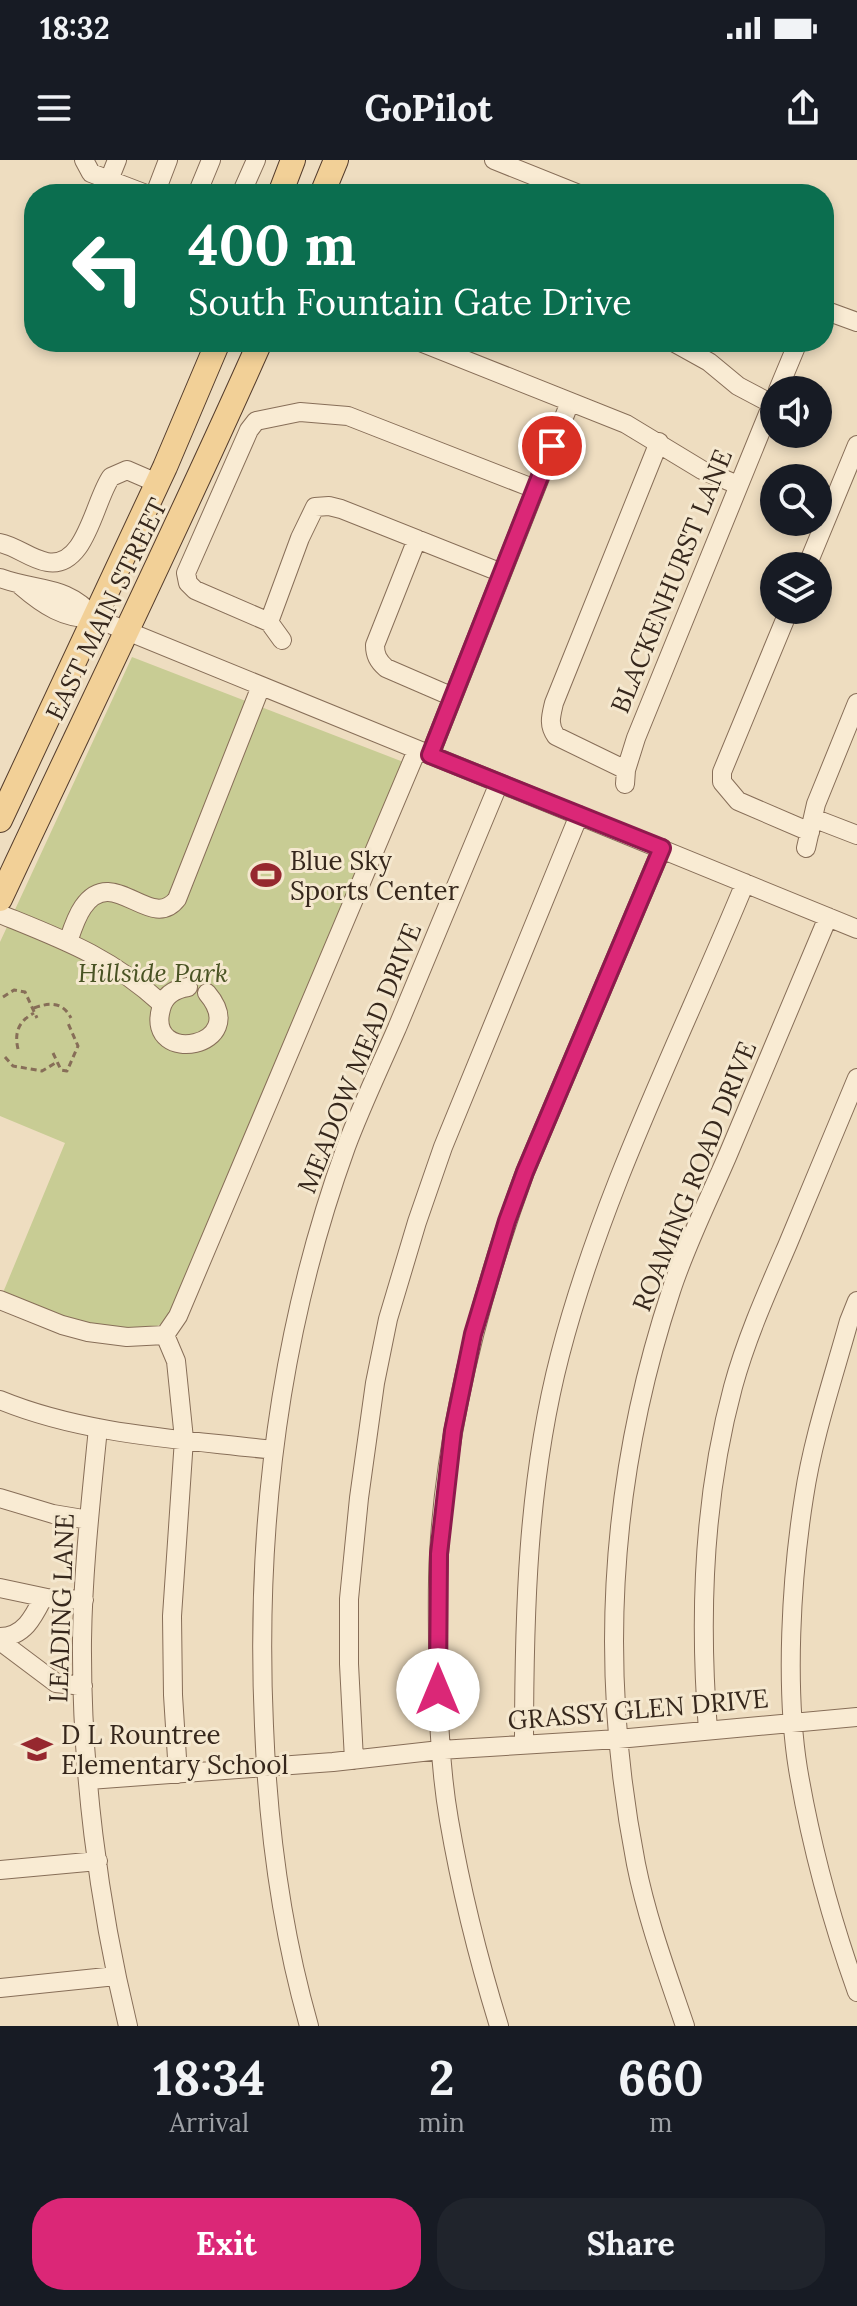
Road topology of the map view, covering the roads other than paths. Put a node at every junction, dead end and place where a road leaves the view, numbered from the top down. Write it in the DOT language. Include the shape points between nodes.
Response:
graph roads {
  1 [pos="84,160"];
  2 [pos="117,160"];
  3 [pos="168,160"];
  4 [pos="211,160"];
  5 [pos="256,160"];
  6 [pos="293,160"];
  7 [pos="336,160"];
  8 [pos="494,160"];
  9 [pos="109,180"];
  10 [pos="120,184"];
  11 [pos="159,184"];
  12 [pos="201,184"];
  13 [pos="245,184"];
  14 [pos="284,184"];
  15 [pos="326,184"];
  16 [pos="554,184"];
  17 [pos="834,314"];
  18 [pos="857,322"];
  19 [pos="214,352"];
  20 [pos="256,352"];
  21 [pos="445,352"];
  22 [pos="691,352"];
  23 [pos="794,352"];
  24 [pos="784,376"];
  25 [pos="760,393"];
  26 [pos="570,402"];
  27 [pos="760,433"];
  28 [pos="659,442"];
  29 [pos="857,445"];
  30 [pos="157,483"];
  31 [pos="738,485"];
  32 [pos="535,489"];
  33 [pos="417,539"];
  34 [pos="0,543"];
  35 [pos="813,552"];
  36 [pos="502,573"];
  37 [pos="0,578"];
  38 [pos="95,618"];
  39 [pos="269,622"];
  40 [pos="783,624"];
  41 [pos="126,631"];
  42 [pos="282,640"];
  43 [pos="261,686"];
  44 [pos="453,697"];
  45 [pos="857,703"];
  46 [pos="424,753"];
  47 [pos="499,783"];
  48 [pos="579,815"];
  49 [pos="0,820"];
  50 [pos="810,833"];
  51 [pos="857,835"];
  52 [pos="662,848"];
  53 [pos="745,883"];
  54 [pos="0,899"];
  55 [pos="0,914"];
  56 [pos="828,917"];
  57 [pos="857,929"];
  58 [pos="68,942"];
  59 [pos="188,987"];
  60 [pos="207,993"];
  61 [pos="162,1004"];
  62 [pos="857,1078"];
  63 [pos="0,1300"];
  64 [pos="857,1301"];
  65 [pos="165,1335"];
  66 [pos="0,1400"];
  67 [pos="98,1428"];
  68 [pos="184,1439"];
  69 [pos="273,1450"];
  70 [pos="0,1498"];
  71 [pos="89,1520"];
  72 [pos="0,1588"];
  73 [pos="43,1598"];
  74 [pos="84,1600"];
  75 [pos="0,1639"];
  76 [pos="83,1686"];
  77 [pos="857,1717"];
  78 [pos="793,1721"];
  79 [pos="708,1730"];
  80 [pos="618,1739"];
  81 [pos="524,1745"];
  82 [pos="440,1750"];
  83 [pos="354,1760"];
  84 [pos="266,1767"];
  85 [pos="178,1774"];
  86 [pos="89,1780"];
  87 [pos="98,1861"];
  88 [pos="0,1870"];
  89 [pos="116,1976"];
  90 [pos="0,1988"];
  91 [pos="857,1992"];
  92 [pos="128,2026"];
  93 [pos="309,2026"];
  94 [pos="499,2026"];
  95 [pos="685,2026"];
  1 -- 9 [label="street" via="91,173"];
  2 -- 9 [label="street"];
  3 -- 11 [label="street"];
  4 -- 12 [label="street"];
  5 -- 13 [label="street"];
  6 -- 14 [label="main road"];
  7 -- 15 [label="main road"];
  8 -- 16 [label="street"];
  9 -- 10 [label="street"];
  17 -- 18 [label="street"];
  19 -- 30 [label="main road, EAST MAIN STREET"];
  20 -- 41 [label="main road, EAST MAIN STREET"];
  21 -- 26 [label="street"];
  22 -- 25 [label="street" via="738,386"];
  23 -- 24 [label="street, BLACKENHURST LANE"];
  26 -- 28 [label="street"];
  26 -- 32 [label="street"];
  27 -- 31 [label="street, BLACKENHURST LANE"];
  28 -- 31 [label="street" via="702,470"];
  28 -- 31 [label="street, BLACKENHURST LANE" via="550,719 556,736 625,777"];
  29 -- 35 [label="street"];
  30 -- 34 [label="street" via="127,470 111,477 78,550 62,562 42,562"];
  30 -- 38 [label="main road, EAST MAIN STREET"];
  32 -- 36 [label="street"];
  32 -- 39 [label="street" via="348,416 300,412 256,421 186,573 195,590"];
  33 -- 36 [label="street"];
  33 -- 39 [label="street" via="341,509 315,507"];
  33 -- 44 [label="street" via="375,652 386,668"];
  36 -- 44 [label="street"];
  37 -- 38 [label="street" via="77,619"];
  38 -- 41 [label="street"];
  38 -- 49 [label="main road, EAST MAIN STREET"];
  39 -- 42 [label="street"];
  40 -- 50 [label="street" via="722,782 738,801"];
  41 -- 43 [label="street"];
  41 -- 54 [label="main road, EAST MAIN STREET"];
  43 -- 46 [label="street"];
  43 -- 58 [label="street" via="177,899 164,910 109,891 97,894 81,909"];
  44 -- 46 [label="street"];
  45 -- 50 [label="street" via="816,804"];
  46 -- 47 [label="street"];
  46 -- 65 [label="street" via="178,1316"];
  47 -- 48 [label="street"];
  47 -- 69 [label="street, MEADOW MEAD DRIVE" via="347,1146 304,1288"];
  48 -- 52 [label="street"];
  48 -- 83 [label="street" via="443,1147 388,1319 371,1412 349,1599"];
  50 -- 51 [label="street"];
  52 -- 53 [label="street"];
  52 -- 82 [label="street" via="525,1172 473,1334 453,1431 439,1554"];
  53 -- 56 [label="street"];
  53 -- 81 [label="street" via="605,1215 559,1357 530,1529"];
  55 -- 58 [label="street"];
  56 -- 57 [label="street"];
  56 -- 80 [label="street, ROAMING ROAD DRIVE" via="683,1259 645,1384 625,1477 615,1563"];
  58 -- 61 [label="street" via="116,966"];
  59 -- 61 [label="street" via="172,991"];
  60 -- 61 [label="street" via="218,1020 200,1043 180,1044 164,1033"];
  62 -- 79 [label="street" via="733,1387 703,1590"];
  63 -- 65 [label="street" via="88,1332"];
  64 -- 78 [label="street" via="804,1497 792,1630"];
  65 -- 68 [label="street" via="176,1361"];
  66 -- 67 [label="street"];
  67 -- 68 [label="street"];
  67 -- 71 [label="street, LEADING LANE"];
  68 -- 69 [label="street"];
  68 -- 85 [label="street" via="172,1616"];
  69 -- 84 [label="street, MEADOW MEAD DRIVE" via="260,1604"];
  70 -- 71 [label="street"];
  71 -- 74 [label="street, LEADING LANE"];
  72 -- 73 [label="street"];
  73 -- 74 [label="street"];
  73 -- 75 [label="street" via="27,1625"];
  74 -- 76 [label="street, LEADING LANE"];
  75 -- 76 [label="street" via="56,1683"];
  76 -- 86 [label="street, LEADING LANE"];
  77 -- 78 [label="street, GRASSY GLEN DRIVE"];
  78 -- 79 [label="street, GRASSY GLEN DRIVE"];
  78 -- 91 [label="street" via="821,1883"];
  79 -- 80 [label="street, GRASSY GLEN DRIVE"];
  80 -- 81 [label="street, GRASSY GLEN DRIVE"];
  80 -- 95 [label="street, ROAMING ROAD DRIVE" via="648,1915"];
  81 -- 82 [label="street, GRASSY GLEN DRIVE"];
  82 -- 83 [label="street, GRASSY GLEN DRIVE"];
  82 -- 94 [label="street" via="475,1949"];
  83 -- 84 [label="street, GRASSY GLEN DRIVE"];
  84 -- 85 [label="street, GRASSY GLEN DRIVE"];
  84 -- 93 [label="street, MEADOW MEAD DRIVE" via="275,1873"];
  85 -- 86 [label="street, GRASSY GLEN DRIVE"];
  86 -- 87 [label="street, LEADING LANE"];
  87 -- 88 [label="street"];
  87 -- 89 [label="street, LEADING LANE"];
  89 -- 90 [label="street"];
  89 -- 92 [label="street, LEADING LANE"];
}
